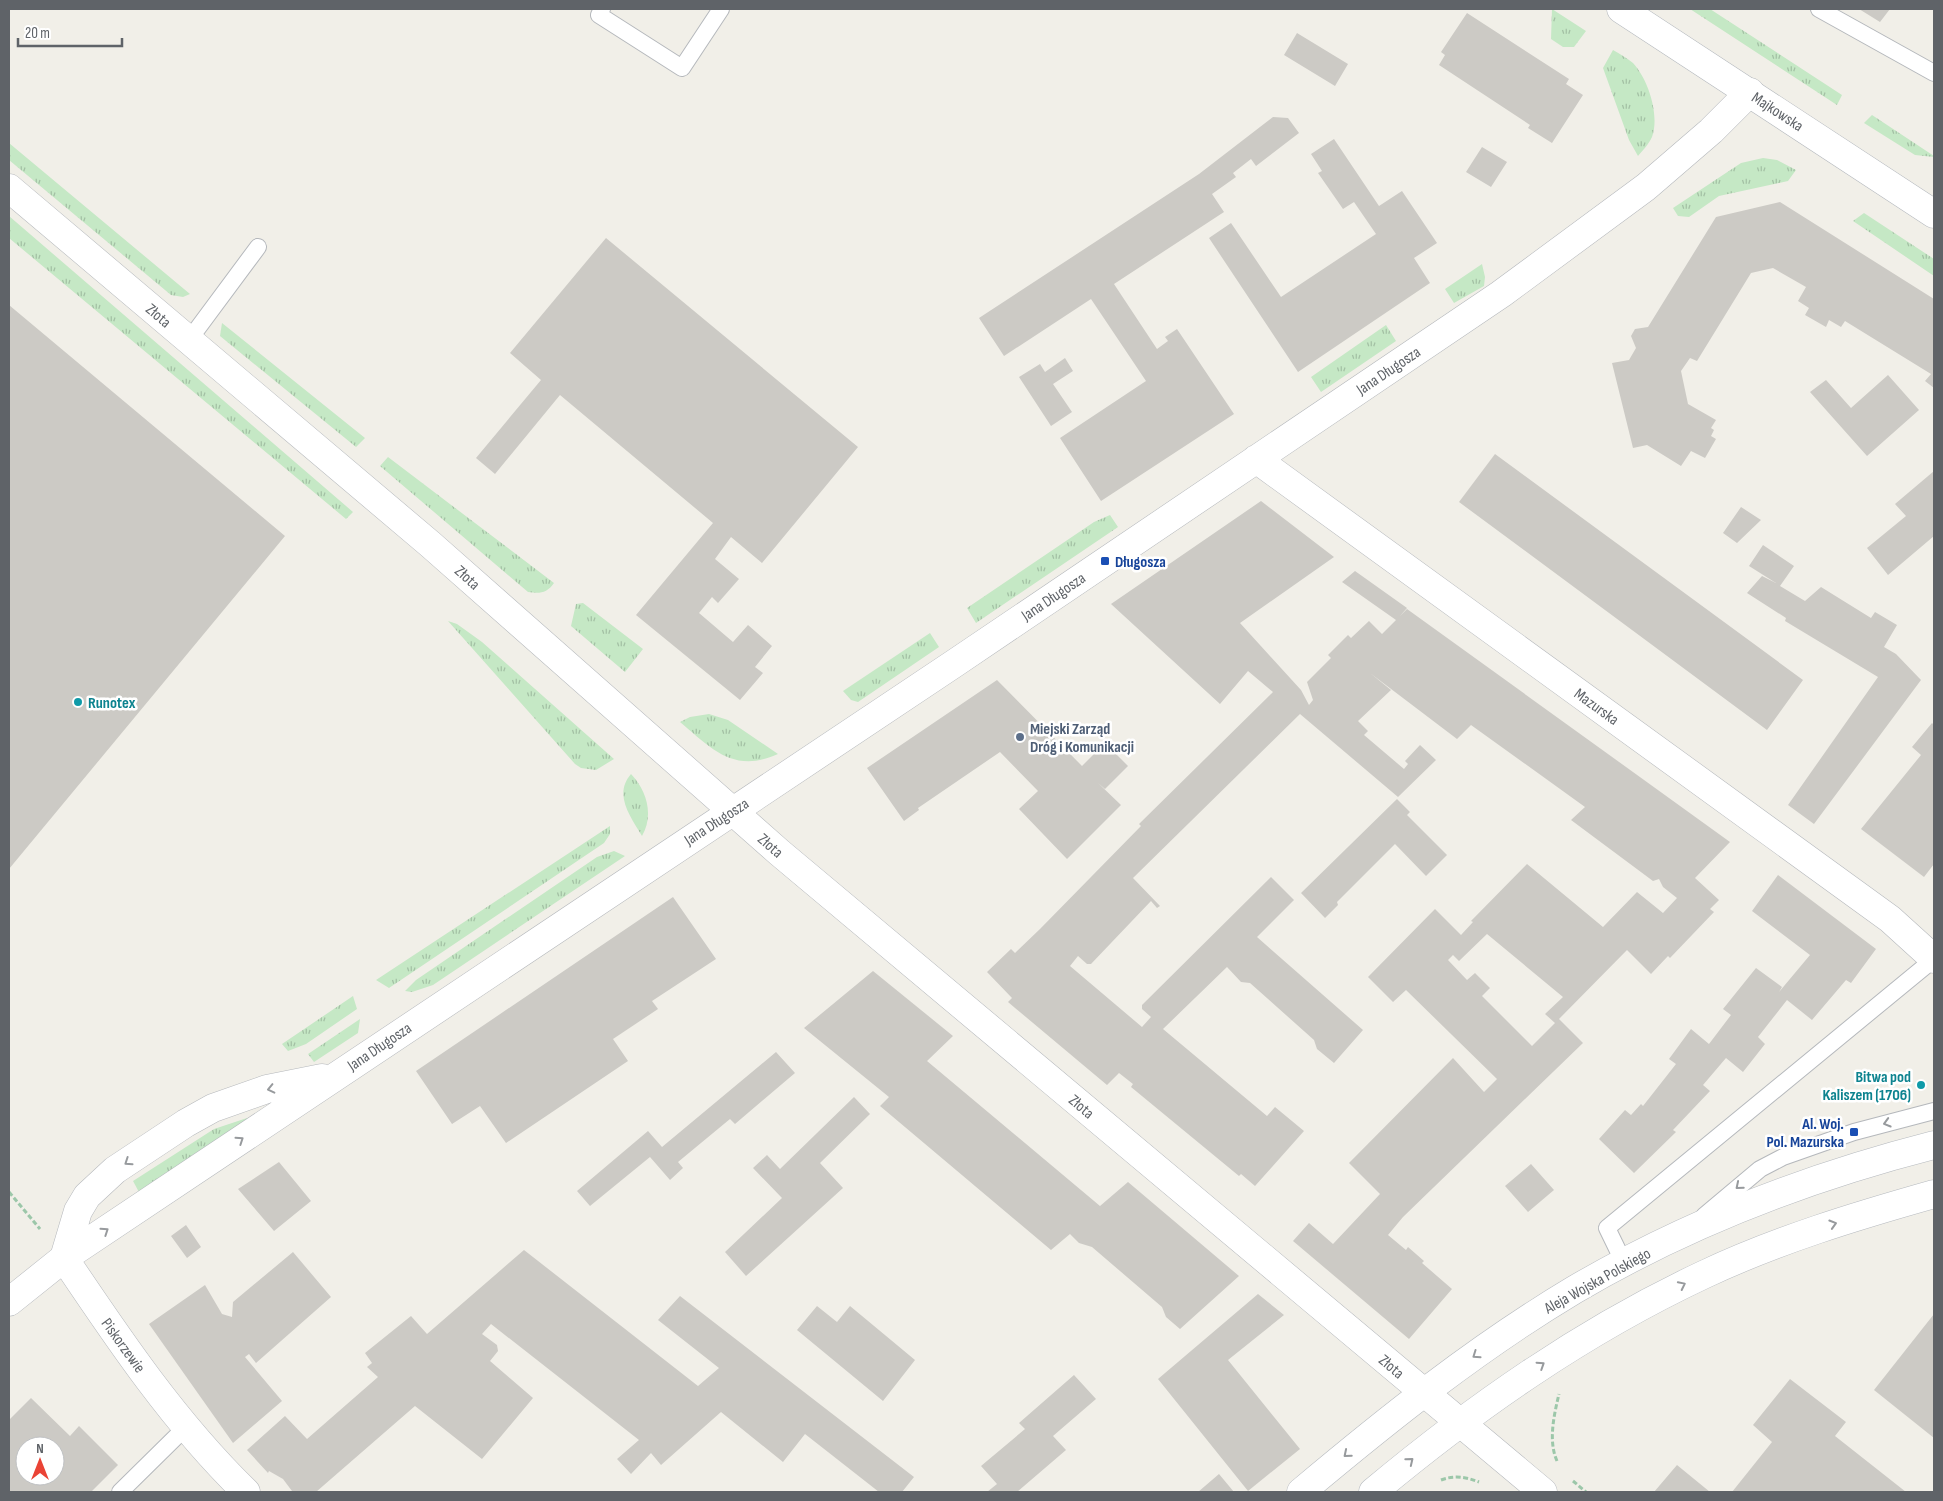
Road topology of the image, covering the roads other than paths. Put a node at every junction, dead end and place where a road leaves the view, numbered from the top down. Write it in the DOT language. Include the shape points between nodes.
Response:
graph roads {
  1 [pos="602,9"];
  2 [pos="721,9"];
  3 [pos="1621,9"];
  4 [pos="1819,9"];
  5 [pos="1934,73"];
  6 [pos="1750,92"];
  7 [pos="9,188"];
  8 [pos="1934,214"];
  9 [pos="258,247"];
  10 [pos="189,340"];
  11 [pos="1256,459"];
  12 [pos="732,811"];
  13 [pos="1934,959"];
  14 [pos="336,1075"];
  15 [pos="1934,1111"];
  16 [pos="1934,1145"];
  17 [pos="1934,1194"];
  18 [pos="1684,1233"];
  19 [pos="64,1258"];
  20 [pos="1624,1263"];
  21 [pos="9,1302"];
  22 [pos="1424,1392"];
  23 [pos="1459,1422"];
  24 [pos="186,1427"];
  25 [pos="120,1492"];
  26 [pos="246,1492"];
  27 [pos="1301,1492"];
  28 [pos="1373,1492"];
  29 [pos="1543,1492"];
  1 -- 2 [label="lane" via="598,15 682,68"];
  3 -- 6 [label="street, Majkowska"];
  4 -- 5 [label="lane"];
  6 -- 8 [label="street, Majkowska"];
  6 -- 11 [label="street, Jana Długosza" via="1683,156 1592,229"];
  7 -- 10 [label="street, Złota"];
  9 -- 10 [label="lane"];
  10 -- 12 [label="street, Złota" via="430,544"];
  11 -- 12 [label="street, Jana Długosza"];
  11 -- 13 [label="street, Mazurska" via="1890,919"];
  12 -- 14 [label="street, Jana Długosza"];
  12 -- 22 [label="street, Złota"];
  13 -- 20 [label="lane" via="1607,1228"];
  19 -- 14 [label="street, Jana Długosza, one-way"];
  14 -- 19 [label="street, Jana Długosza, one-way" via="258,1092 213,1108 123,1165 87,1196 71,1230"];
  15 -- 18 [label="lane, one-way" via="1854,1132 1783,1157 1760,1169"];
  16 -- 18 [label="street, Aleja Wojska Polskiego" via="1803,1184"];
  23 -- 17 [label="street, one-way" via="1598,1329 1704,1274 1822,1227"];
  18 -- 20 [label="street, Aleja Wojska Polskiego"];
  19 -- 21 [label="street, Jana Długosza"];
  19 -- 24 [label="street, Piskorzewie"];
  20 -- 22 [label="street, Aleja Wojska Polskiego, one-way" via="1519,1325"];
  22 -- 23 [label="street, Złota"];
  22 -- 27 [label="street, Aleja Wojska Polskiego, one-way"];
  28 -- 23 [label="street, one-way"];
  23 -- 29 [label="street, Złota"];
  24 -- 25 [label="lane"];
  24 -- 26 [label="street, Piskorzewie"];
}
